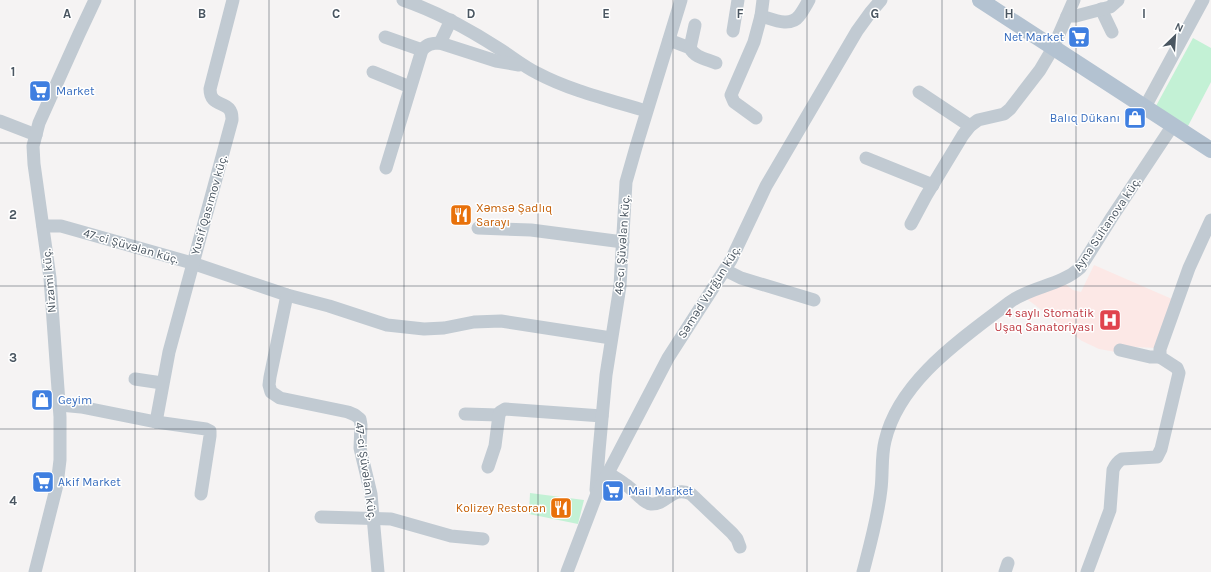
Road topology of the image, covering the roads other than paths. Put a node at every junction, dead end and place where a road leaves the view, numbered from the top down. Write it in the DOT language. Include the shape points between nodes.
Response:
graph roads {
  1 [pos="96,0"];
  2 [pos="233,0"];
  3 [pos="403,0"];
  4 [pos="681,0"];
  5 [pos="738,0"];
  6 [pos="763,0"];
  7 [pos="809,0"];
  8 [pos="881,0"];
  9 [pos="980,0"];
  10 [pos="1074,0"];
  11 [pos="1118,0"];
  12 [pos="1203,0"];
  13 [pos="1101,9"];
  14 [pos="761,16"];
  15 [pos="1067,16"];
  16 [pos="451,20"];
  17 [pos="695,25"];
  18 [pos="733,31"];
  19 [pos="1112,32"];
  20 [pos="385,36"];
  21 [pos="669,40"];
  22 [pos="440,43"];
  23 [pos="690,48"];
  24 [pos="1053,48"];
  25 [pos="422,50"];
  26 [pos="716,63"];
  27 [pos="524,66"];
  28 [pos="374,72"];
  29 [pos="410,86"];
  30 [pos="919,92"];
  31 [pos="1145,107"];
  32 [pos="646,111"];
  33 [pos="756,118"];
  34 [pos="0,121"];
  35 [pos="1173,125"];
  36 [pos="970,126"];
  37 [pos="36,135"];
  38 [pos="1211,150"];
  39 [pos="866,158"];
  40 [pos="386,168"];
  41 [pos="932,186"];
  42 [pos="1211,220"];
  43 [pos="911,224"];
  44 [pos="43,226"];
  45 [pos="478,228"];
  46 [pos="623,242"];
  47 [pos="192,263"];
  48 [pos="725,270"];
  49 [pos="287,295"];
  50 [pos="814,300"];
  51 [pos="612,338"];
  52 [pos="1120,350"];
  53 [pos="1160,357"];
  54 [pos="135,379"];
  55 [pos="162,383"];
  56 [pos="60,405"];
  57 [pos="465,414"];
  58 [pos="499,415"];
  59 [pos="602,416"];
  60 [pos="156,422"];
  61 [pos="599,450"];
  62 [pos="616,456"];
  63 [pos="488,467"];
  64 [pos="608,473"];
  65 [pos="200,494"];
  66 [pos="596,496"];
  67 [pos="321,517"];
  68 [pos="373,519"];
  69 [pos="483,539"];
  70 [pos="740,547"];
  71 [pos="35,572"];
  72 [pos="378,572"];
  73 [pos="567,572"];
  74 [pos="863,572"];
  75 [pos="1087,572"];
  1 -- 37 [label="street, Nizami küç." via="44,111"];
  2 -- 47 [label="street, Yusif Qasımov küç." via="210,89 212,99 230,109 232,120"];
  3 -- 16 [label="street"];
  4 -- 21 [label="street, 46-cı Şüvəlan küç."];
  5 -- 18 [label="street"];
  6 -- 14 [label="street"];
  7 -- 14 [label="street" via="799,16 791,22"];
  8 -- 48 [label="street, Səməd Vurğun küç." via="858,30 766,186"];
  9 -- 24 [label="main road"];
  10 -- 15 [label="street"];
  11 -- 13 [label="street" via="1110,7"];
  12 -- 31 [label="street"];
  13 -- 15 [label="street"];
  13 -- 19 [label="street"];
  14 -- 33 [label="street" via="754,42 731,95 734,102"];
  15 -- 24 [label="street"];
  16 -- 22 [label="street"];
  16 -- 27 [label="street"];
  17 -- 23 [label="street"];
  20 -- 25 [label="street"];
  21 -- 23 [label="street"];
  21 -- 32 [label="street, 46-cı Şüvəlan küç."];
  22 -- 25 [label="street" via="431,43"];
  22 -- 27 [label="street"];
  23 -- 26 [label="street" via="696,56"];
  24 -- 31 [label="main road"];
  24 -- 36 [label="street" via="1040,70 1007,112 998,117 978,120"];
  25 -- 29 [label="street"];
  27 -- 32 [label="street" via="572,88"];
  28 -- 29 [label="street"];
  29 -- 40 [label="street"];
  30 -- 36 [label="street"];
  31 -- 35 [label="main road"];
  32 -- 46 [label="street, 46-cı Şüvəlan küç." via="626,182"];
  34 -- 37 [label="street"];
  35 -- 38 [label="main road"];
  35 -- 74 [label="street, Ayna Sultanova küç." via="1080,268 1067,277 1027,292 1012,301 948,351 901,401 885,440 881,490"];
  36 -- 41 [label="street"];
  37 -- 44 [label="street, Nizami küç." via="33,155"];
  39 -- 41 [label="street"];
  41 -- 43 [label="street"];
  42 -- 53 [label="street" via="1178,294 1160,349"];
  44 -- 47 [label="street, 47-ci Şüvəlan küç." via="61,226"];
  44 -- 56 [label="street, Nizami küç." via="50,278"];
  45 -- 46 [label="street" via="531,230"];
  46 -- 51 [label="street, 46-cı Şüvəlan küç." via="619,298"];
  47 -- 49 [label="street, 47-ci Şüvəlan küç."];
  47 -- 55 [label="street, Yusif Qasımov küç."];
  48 -- 50 [label="street" via="741,278"];
  48 -- 62 [label="street, Səməd Vurğun küç." via="668,358"];
  49 -- 51 [label="street, 47-ci Şüvəlan küç." via="376,322 403,327 444,328 501,320"];
  49 -- 68 [label="street, 47-ci Şüvəlan küç." via="270,376 271,392 280,398 348,412 360,419 360,448 369,484"];
  51 -- 59 [label="street, 46-cı Şüvəlan küç."];
  52 -- 53 [label="street"];
  53 -- 75 [label="street" via="1177,368 1179,373 1161,449 1157,457 1122,460 1115,466 1110,510"];
  54 -- 55 [label="street"];
  55 -- 60 [label="street, Yusif Qasımov küç."];
  56 -- 60 [label="street"];
  56 -- 71 [label="street, Nizami küç." via="60,460 57,485"];
  57 -- 58 [label="street"];
  58 -- 59 [label="street" via="505,409"];
  58 -- 63 [label="street" via="495,446"];
  59 -- 61 [label="street, 46-cı Şüvəlan küç."];
  60 -- 65 [label="street" via="210,431"];
  61 -- 62 [label="street"];
  61 -- 66 [label="street, 46-cı Şüvəlan küç."];
  62 -- 64 [label="street, Səməd Vurğun küç."];
  64 -- 66 [label="street, Səməd Vurğun küç."];
  64 -- 70 [label="street" via="649,504 679,491 691,494 732,533"];
  66 -- 73 [label="street, Səməd Vurğun küç."];
  67 -- 68 [label="street"];
  68 -- 69 [label="street" via="391,519 451,536"];
  68 -- 72 [label="street, 47-ci Şüvəlan küç."];
}
